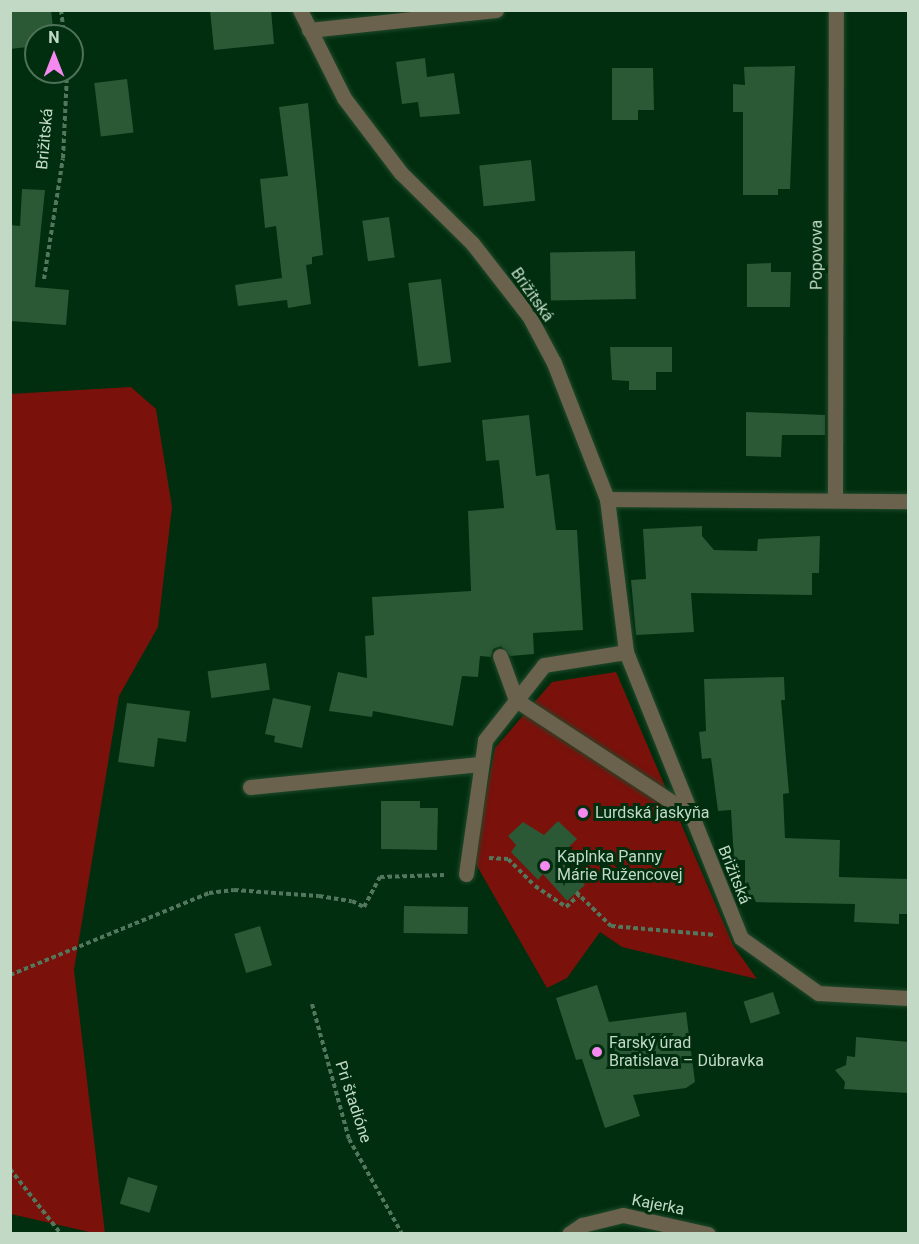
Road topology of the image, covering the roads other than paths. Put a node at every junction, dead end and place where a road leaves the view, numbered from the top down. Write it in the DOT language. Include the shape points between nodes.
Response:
graph roads {
  1 [pos="300,10"];
  2 [pos="496,10"];
  3 [pos="836,10"];
  4 [pos="309,30"];
  5 [pos="607,499"];
  6 [pos="835,500"];
  7 [pos="909,501"];
  8 [pos="626,652"];
  9 [pos="500,656"];
  10 [pos="516,700"];
  11 [pos="480,764"];
  12 [pos="250,788"];
  13 [pos="689,813"];
  14 [pos="466,874"];
  15 [pos="909,998"];
  16 [pos="569,1233"];
  17 [pos="708,1233"];
  1 -- 4 [label="street, Brižitská"];
  2 -- 4 [label="street"];
  3 -- 6 [label="street, Popovova"];
  4 -- 5 [label="street, Brižitská" via="344,98 398,169 472,243 529,316 554,363"];
  5 -- 6 [label="street"];
  5 -- 8 [label="street, Brižitská"];
  6 -- 7 [label="street"];
  8 -- 10 [label="street" via="543,665"];
  8 -- 13 [label="street, Brižitská"];
  9 -- 10 [label="street"];
  10 -- 11 [label="street" via="485,740"];
  10 -- 13 [label="street"];
  11 -- 12 [label="street"];
  11 -- 14 [label="street"];
  13 -- 15 [label="street, Brižitská" via="741,938 819,993"];
  16 -- 17 [label="street, Kajerka" via="582,1225 623,1215"];
}
